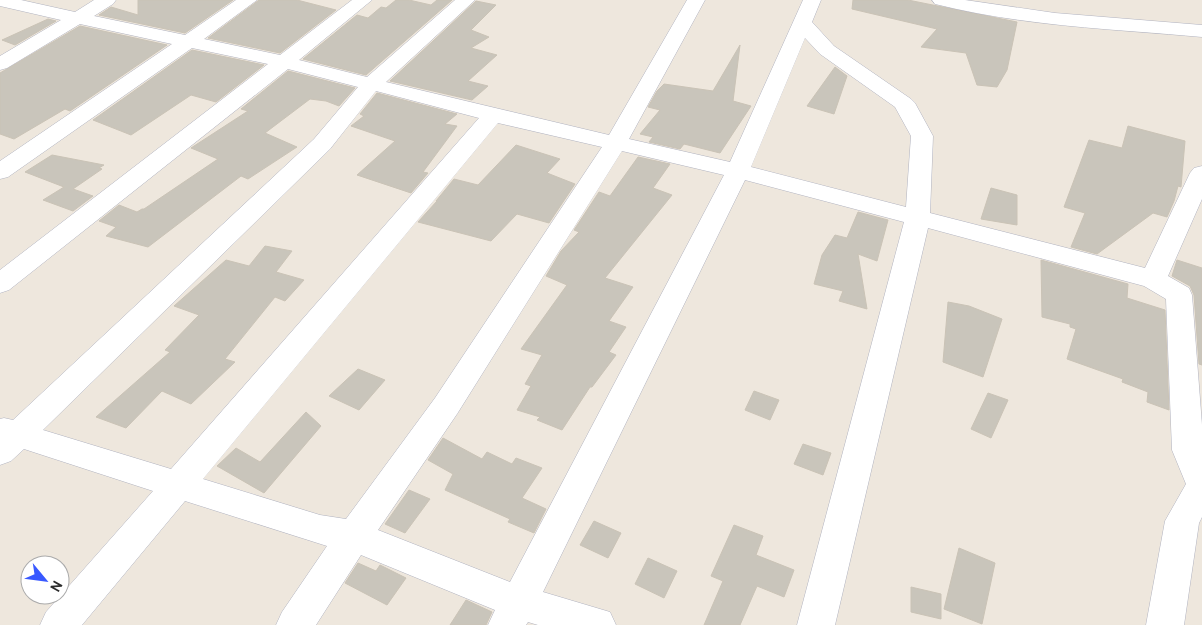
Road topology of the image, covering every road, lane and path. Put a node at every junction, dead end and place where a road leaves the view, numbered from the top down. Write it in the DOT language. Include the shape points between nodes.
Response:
graph roads {
  1 [pos="108,0"];
  2 [pos="248,0"];
  3 [pos="363,0"];
  4 [pos="466,0"];
  5 [pos="696,0"];
  6 [pos="941,0"];
  7 [pos="1064,0"];
  8 [pos="0,1"];
  9 [pos="807,11"];
  10 [pos="78,19"];
  11 [pos="1056,19"];
  12 [pos="1202,31"];
  13 [pos="188,43"];
  14 [pos="284,62"];
  15 [pos="0,64"];
  16 [pos="370,85"];
  17 [pos="492,115"];
  18 [pos="614,144"];
  19 [pos="738,171"];
  20 [pos="0,172"];
  21 [pos="1202,173"];
  22 [pos="918,217"];
  23 [pos="1153,279"];
  24 [pos="0,284"];
  25 [pos="6,439"];
  26 [pos="178,485"];
  27 [pos="1202,485"];
  28 [pos="354,536"];
  29 [pos="512,613"];
  30 [pos="59,625"];
  31 [pos="295,625"];
  32 [pos="597,625"];
  33 [pos="816,625"];
  34 [pos="1165,625"];
  1 -- 10 [label="street"];
  2 -- 13 [label="street"];
  3 -- 14 [label="street"];
  4 -- 16 [label="street"];
  5 -- 18 [label="street"];
  6 -- 11 [label="street" via="986,10"];
  7 -- 11 [label="street"];
  8 -- 10 [label="street"];
  9 -- 19 [label="street"];
  9 -- 22 [label="street" via="827,50 904,103 922,136"];
  10 -- 13 [label="street"];
  10 -- 15 [label="street"];
  11 -- 12 [label="street"];
  13 -- 14 [label="street"];
  13 -- 20 [label="street"];
  14 -- 16 [label="street"];
  14 -- 24 [label="street"];
  16 -- 17 [label="street"];
  16 -- 25 [label="street" via="322,144"];
  17 -- 18 [label="street"];
  17 -- 26 [label="street"];
  18 -- 19 [label="street"];
  18 -- 28 [label="street" via="446,406"];
  19 -- 22 [label="street"];
  19 -- 29 [label="street"];
  21 -- 23 [label="street"];
  22 -- 23 [label="street"];
  22 -- 33 [label="street"];
  23 -- 27 [label="street" via="1179,295 1188,450"];
  25 -- 26 [label="street"];
  26 -- 28 [label="street" via="320,530"];
  26 -- 30 [label="street"];
  27 -- 34 [label="street" via="1182,521"];
  28 -- 29 [label="street"];
  28 -- 31 [label="street"];
  29 -- 32 [label="street"];
}
